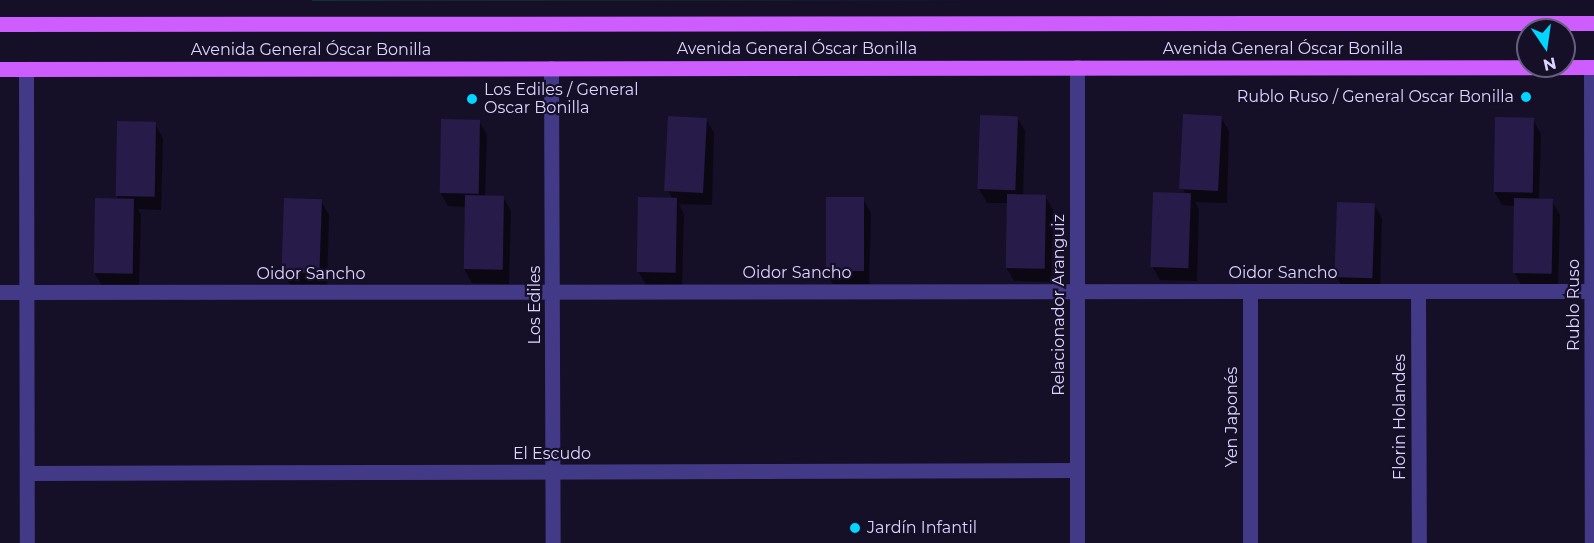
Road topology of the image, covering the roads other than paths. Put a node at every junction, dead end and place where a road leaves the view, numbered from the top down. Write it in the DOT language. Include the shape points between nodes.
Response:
graph roads {
  1 [pos="1594,23"];
  2 [pos="0,24"];
  3 [pos="1077,67"];
  4 [pos="1593,67"];
  5 [pos="551,68"];
  6 [pos="0,69"];
  7 [pos="26,69"];
  8 [pos="553,291"];
  9 [pos="1077,291"];
  10 [pos="1250,291"];
  11 [pos="1418,291"];
  12 [pos="1593,291"];
  13 [pos="0,292"];
  14 [pos="26,292"];
  15 [pos="1077,470"];
  16 [pos="1593,470"];
  17 [pos="553,472"];
  18 [pos="27,473"];
  19 [pos="27,543"];
  20 [pos="553,543"];
  21 [pos="1077,543"];
  22 [pos="1250,543"];
  23 [pos="1419,543"];
  24 [pos="1592,543"];
  1 -- 2 [label="main road, Avenida General Óscar Bonilla"];
  3 -- 4 [label="main road, Avenida General Óscar Bonilla"];
  3 -- 5 [label="main road, Avenida General Óscar Bonilla"];
  3 -- 9 [label="street, Relacionador Aranguiz"];
  4 -- 12 [label="street, Rublo Ruso"];
  5 -- 7 [label="main road, Avenida General Óscar Bonilla"];
  5 -- 8 [label="street, Los Ediles"];
  6 -- 7 [label="main road, Avenida General Óscar Bonilla"];
  7 -- 14 [label="street"];
  8 -- 9 [label="street, Oidor Sancho"];
  8 -- 14 [label="street, Oidor Sancho"];
  8 -- 17 [label="street, Los Ediles"];
  9 -- 10 [label="street, Oidor Sancho"];
  9 -- 15 [label="street, Relacionador Aranguiz"];
  10 -- 11 [label="street, Oidor Sancho"];
  10 -- 22 [label="street, Yen Japonés"];
  11 -- 12 [label="street, Oidor Sancho"];
  11 -- 23 [label="street, Florin Holandes"];
  12 -- 16 [label="street, Rublo Ruso"];
  13 -- 14 [label="street, Oidor Sancho"];
  14 -- 18 [label="street"];
  15 -- 17 [label="street, El Escudo"];
  15 -- 21 [label="street, Relacionador Aranguiz"];
  16 -- 24 [label="street, Rublo Ruso"];
  17 -- 18 [label="street, El Escudo"];
  17 -- 20 [label="street, Los Ediles"];
  18 -- 19 [label="street"];
}
